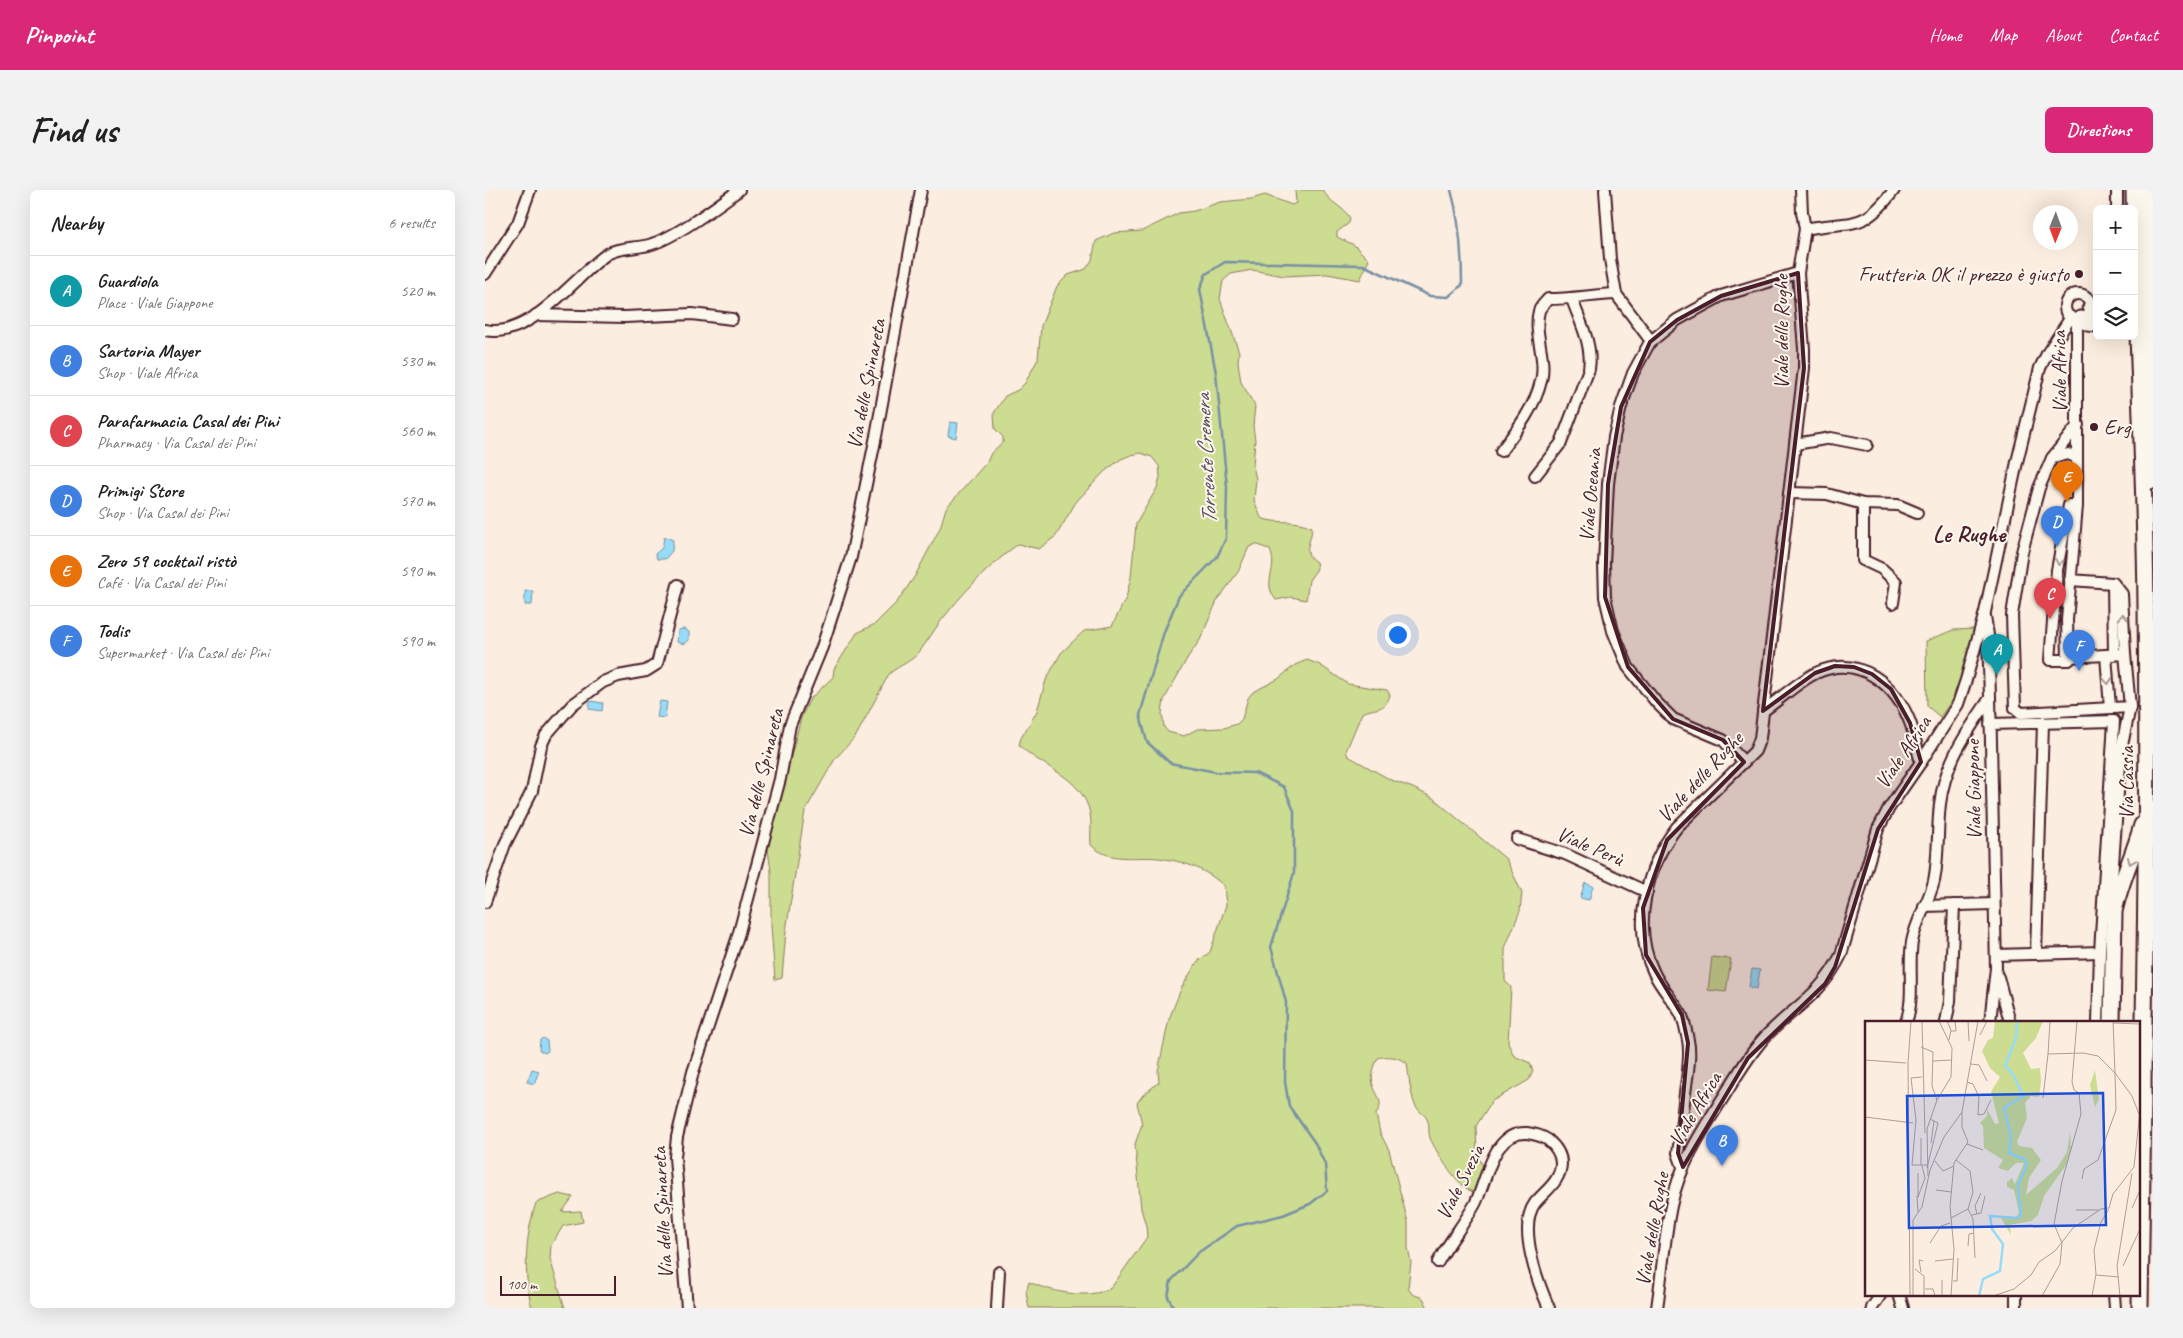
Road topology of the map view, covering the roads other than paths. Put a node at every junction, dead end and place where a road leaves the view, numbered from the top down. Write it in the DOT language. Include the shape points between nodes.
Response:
graph roads {
  1 [pos="530,190"];
  2 [pos="739,190"];
  3 [pos="921,190"];
  4 [pos="1605,190"];
  5 [pos="1801,190"];
  6 [pos="1894,190"];
  7 [pos="2117,190"];
  8 [pos="2134,190"];
  9 [pos="2147,190"];
  10 [pos="2117,205"];
  11 [pos="1805,229"];
  12 [pos="2135,250"];
  13 [pos="1798,273"];
  14 [pos="485,274"];
  15 [pos="1616,294"];
  16 [pos="2136,295"];
  17 [pos="1572,299"];
  18 [pos="2093,303"];
  19 [pos="536,314"];
  20 [pos="733,319"];
  21 [pos="2076,319"];
  22 [pos="2093,324"];
  23 [pos="485,330"];
  24 [pos="2151,339"];
  25 [pos="2127,340"];
  26 [pos="1651,341"];
  27 [pos="2139,381"];
  28 [pos="2078,425"];
  29 [pos="1795,444"];
  30 [pos="1867,445"];
  31 [pos="1501,451"];
  32 [pos="2052,458"];
  33 [pos="2077,458"];
  34 [pos="1535,476"];
  35 [pos="2153,481"];
  36 [pos="1789,493"];
  37 [pos="1863,504"];
  38 [pos="2077,506"];
  39 [pos="1917,513"];
  40 [pos="2070,580"];
  41 [pos="2113,583"];
  42 [pos="678,585"];
  43 [pos="1893,603"];
  44 [pos="1985,612"];
  45 [pos="2125,654"];
  46 [pos="2110,655"];
  47 [pos="2069,657"];
  48 [pos="1990,697"];
  49 [pos="2130,707"];
  50 [pos="2110,708"];
  51 [pos="1763,712"];
  52 [pos="2043,723"];
  53 [pos="1990,724"];
  54 [pos="1744,762"];
  55 [pos="1921,762"];
  56 [pos="2148,816"];
  57 [pos="1517,839"];
  58 [pos="1647,892"];
  59 [pos="485,902"];
  60 [pos="1994,904"];
  61 [pos="1955,905"];
  62 [pos="1924,906"];
  63 [pos="2100,952"];
  64 [pos="2036,954"];
  65 [pos="1996,955"];
  66 [pos="1996,968"];
  67 [pos="1905,1021"];
  68 [pos="1946,1021"];
  69 [pos="1990,1021"];
  70 [pos="2010,1021"];
  71 [pos="2098,1021"];
  72 [pos="2107,1021"];
  73 [pos="2112,1021"];
  74 [pos="2146,1090"];
  75 [pos="2153,1090"];
  76 [pos="1683,1166"];
  77 [pos="1438,1262"];
  78 [pos="2141,1262"];
  79 [pos="999,1272"];
  80 [pos="1880,1296"];
  81 [pos="687,1308"];
  82 [pos="997,1308"];
  83 [pos="1549,1308"];
  84 [pos="1657,1308"];
  85 [pos="1873,1308"];
  86 [pos="2149,1308"];
  1 -- 14 [label="street" via="518,223"];
  2 -- 19 [label="street" via="659,241 607,254"];
  3 -- 81 [label="street, Via delle Spinareta" via="849,565 822,647 791,720 783,768 739,936 693,1072 677,1137 675,1157"];
  4 -- 15 [label="street"];
  5 -- 11 [label="street, Viale delle Rughe"];
  6 -- 11 [label="street" via="1881,208 1866,220"];
  7 -- 10 [label="street"];
  8 -- 12 [label="highway, Via Cassia"];
  9 -- 24 [label="highway"];
  11 -- 13 [label="street, Viale delle Rughe"];
  13 -- 26 [label="street, Viale Oceania" via="1721,296 1677,320"];
  13 -- 29 [label="street, Viale delle Rughe" via="1804,349"];
  15 -- 17 [label="street"];
  15 -- 26 [label="street"];
  16 -- 27 [label="highway, Via Cassia"];
  17 -- 31 [label="street" via="1548,299 1539,310 1543,360 1541,381 1531,407"];
  17 -- 34 [label="street" via="1589,346 1589,369 1561,443"];
  18 -- 21 [label="street, Viale Africa" via="2087,316"];
  18 -- 21 [label="street, Viale Africa" via="2081,294 2070,297 2065,308"];
  19 -- 20 [label="street" via="630,317 692,314"];
  19 -- 23 [label="street" via="505,331"];
  21 -- 22 [label="highway"];
  21 -- 28 [label="street, Viale Africa"];
  21 -- 44 [label="street, Viale Africa" via="2048,352 2040,368"];
  24 -- 35 [label="highway"];
  25 -- 27 [label="highway"];
  26 -- 54 [label="street, Viale Oceania" via="1633,374 1614,437 1603,564 1605,597 1613,631 1628,667 1656,702 1673,719 1723,740"];
  27 -- 56 [label="highway, Via Cassia"];
  28 -- 32 [label="street"];
  28 -- 33 [label="street, Viale Africa"];
  29 -- 30 [label="street" via="1831,438"];
  29 -- 36 [label="street, Viale delle Rughe"];
  32 -- 33 [label="street" via="2068,454"];
  32 -- 50 [label="street" via="2039,488 2022,552 2012,615 2015,708 2021,713"];
  33 -- 38 [label="street"];
  36 -- 37 [label="street" via="1827,494"];
  36 -- 51 [label="street, Viale delle Rughe"];
  37 -- 39 [label="street" via="1897,504"];
  37 -- 43 [label="street" via="1863,560 1882,569 1896,582"];
  38 -- 40 [label="street"];
  38 -- 47 [label="street, one-way" via="2069,505 2059,560 2050,660 2069,660"];
  40 -- 41 [label="street"];
  40 -- 47 [label="street"];
  45 -- 41 [label="street, one-way" via="2122,594"];
  41 -- 46 [label="street"];
  42 -- 59 [label="street" via="657,664 646,671 603,682 572,705 544,738 532,791 505,844"];
  44 -- 48 [label="street, Viale Giappone"];
  44 -- 55 [label="street, Viale Africa" via="1957,704"];
  45 -- 46 [label="street"];
  45 -- 49 [label="street"];
  46 -- 47 [label="street"];
  46 -- 50 [label="street, one-way"];
  48 -- 53 [label="street, Viale Giappone"];
  48 -- 62 [label="street" via="1952,759 1940,802 1933,882"];
  49 -- 50 [label="street"];
  49 -- 72 [label="street" via="2121,750 2113,844"];
  51 -- 54 [label="street, Viale delle Rughe" via="1760,738 1755,751"];
  51 -- 55 [label="street" via="1815,673 1835,666 1854,666 1872,674 1891,689 1910,723"];
  52 -- 53 [label="street"];
  52 -- 63 [label="street" via="2114,721"];
  52 -- 64 [label="street"];
  53 -- 60 [label="street, Viale Giappone"];
  54 -- 58 [label="street, Viale delle Rughe" via="1667,840"];
  55 -- 76 [label="street, Viale Africa" via="1878,829 1841,955 1825,984 1765,1037 1748,1058"];
  56 -- 73 [label="highway, one-way" via="2142,824 2114,912"];
  56 -- 74 [label="highway, Via Cassia"];
  57 -- 58 [label="street, Viale Perù" via="1565,854"];
  58 -- 76 [label="street, Viale delle Rughe" via="1642,925 1646,955 1682,1016 1688,1043 1678,1154"];
  60 -- 61 [label="street"];
  60 -- 65 [label="street, Viale Giappone"];
  61 -- 62 [label="street"];
  61 -- 68 [label="street"];
  62 -- 67 [label="street" via="1912,942 1910,1000"];
  63 -- 64 [label="street"];
  63 -- 71 [label="street"];
  64 -- 65 [label="street"];
  65 -- 66 [label="street, Viale Giappone"];
  66 -- 69 [label="street, Viale Giappone"];
  66 -- 70 [label="street, Viale Giappone"];
  74 -- 75 [label="street"];
  74 -- 78 [label="highway, Via Cassia"];
  74 -- 86 [label="highway, Via Cassia"];
  76 -- 84 [label="street, Viale delle Rughe" via="1671,1206"];
  77 -- 83 [label="street, Viale Svezia" via="1476,1202 1501,1145 1511,1136 1542,1136 1559,1152 1561,1169 1533,1207 1527,1226 1534,1266"];
  79 -- 82 [label="street"];
  80 -- 85 [label="street"];
}
